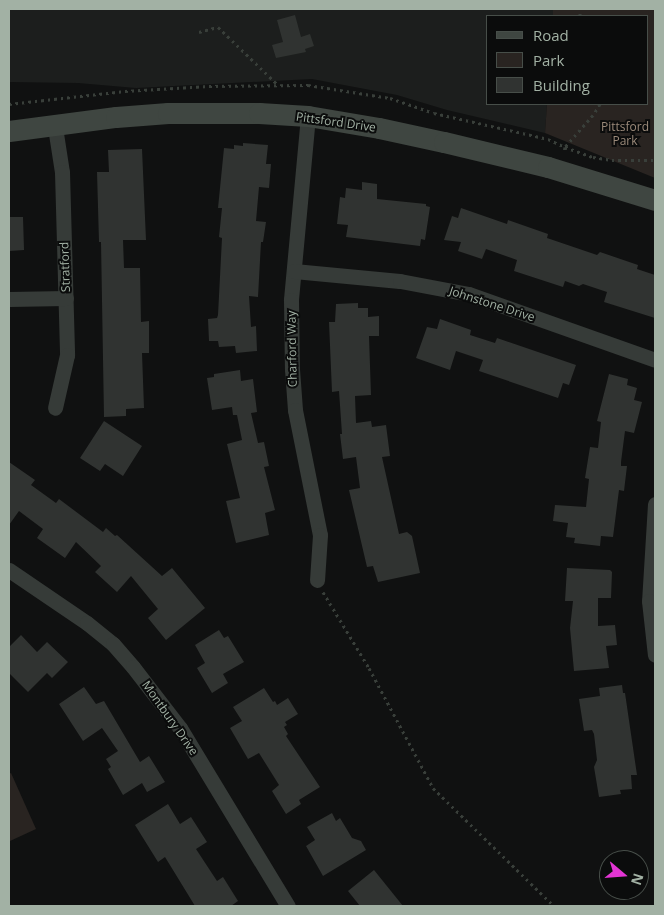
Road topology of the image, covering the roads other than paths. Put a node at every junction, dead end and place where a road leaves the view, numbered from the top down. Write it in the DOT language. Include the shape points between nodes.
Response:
graph roads {
  1 [pos="308,116"];
  2 [pos="55,126"];
  3 [pos="9,131"];
  4 [pos="655,200"];
  5 [pos="294,271"];
  6 [pos="66,298"];
  7 [pos="9,299"];
  8 [pos="655,360"];
  9 [pos="55,408"];
  10 [pos="655,504"];
  11 [pos="9,570"];
  12 [pos="317,580"];
  13 [pos="655,655"];
  14 [pos="288,906"];
  1 -- 2 [label="street, Pittsford Drive" via="242,112 168,113"];
  1 -- 4 [label="street, Pittsford Drive" via="453,144 553,169"];
  1 -- 5 [label="street, Charford Way"];
  2 -- 3 [label="street, Pittsford Drive"];
  2 -- 6 [label="street, Stratford" via="62,172"];
  5 -- 8 [label="street, Johnstone Drive" via="400,281 469,294"];
  5 -- 12 [label="street, Charford Way" via="292,369 295,410 320,535"];
  6 -- 7 [label="street"];
  6 -- 9 [label="street, Stratford" via="67,355"];
  10 -- 13 [label="street" via="649,601"];
  11 -- 14 [label="street, Montbury Drive" via="87,623 113,644 133,667 180,728"];
}
